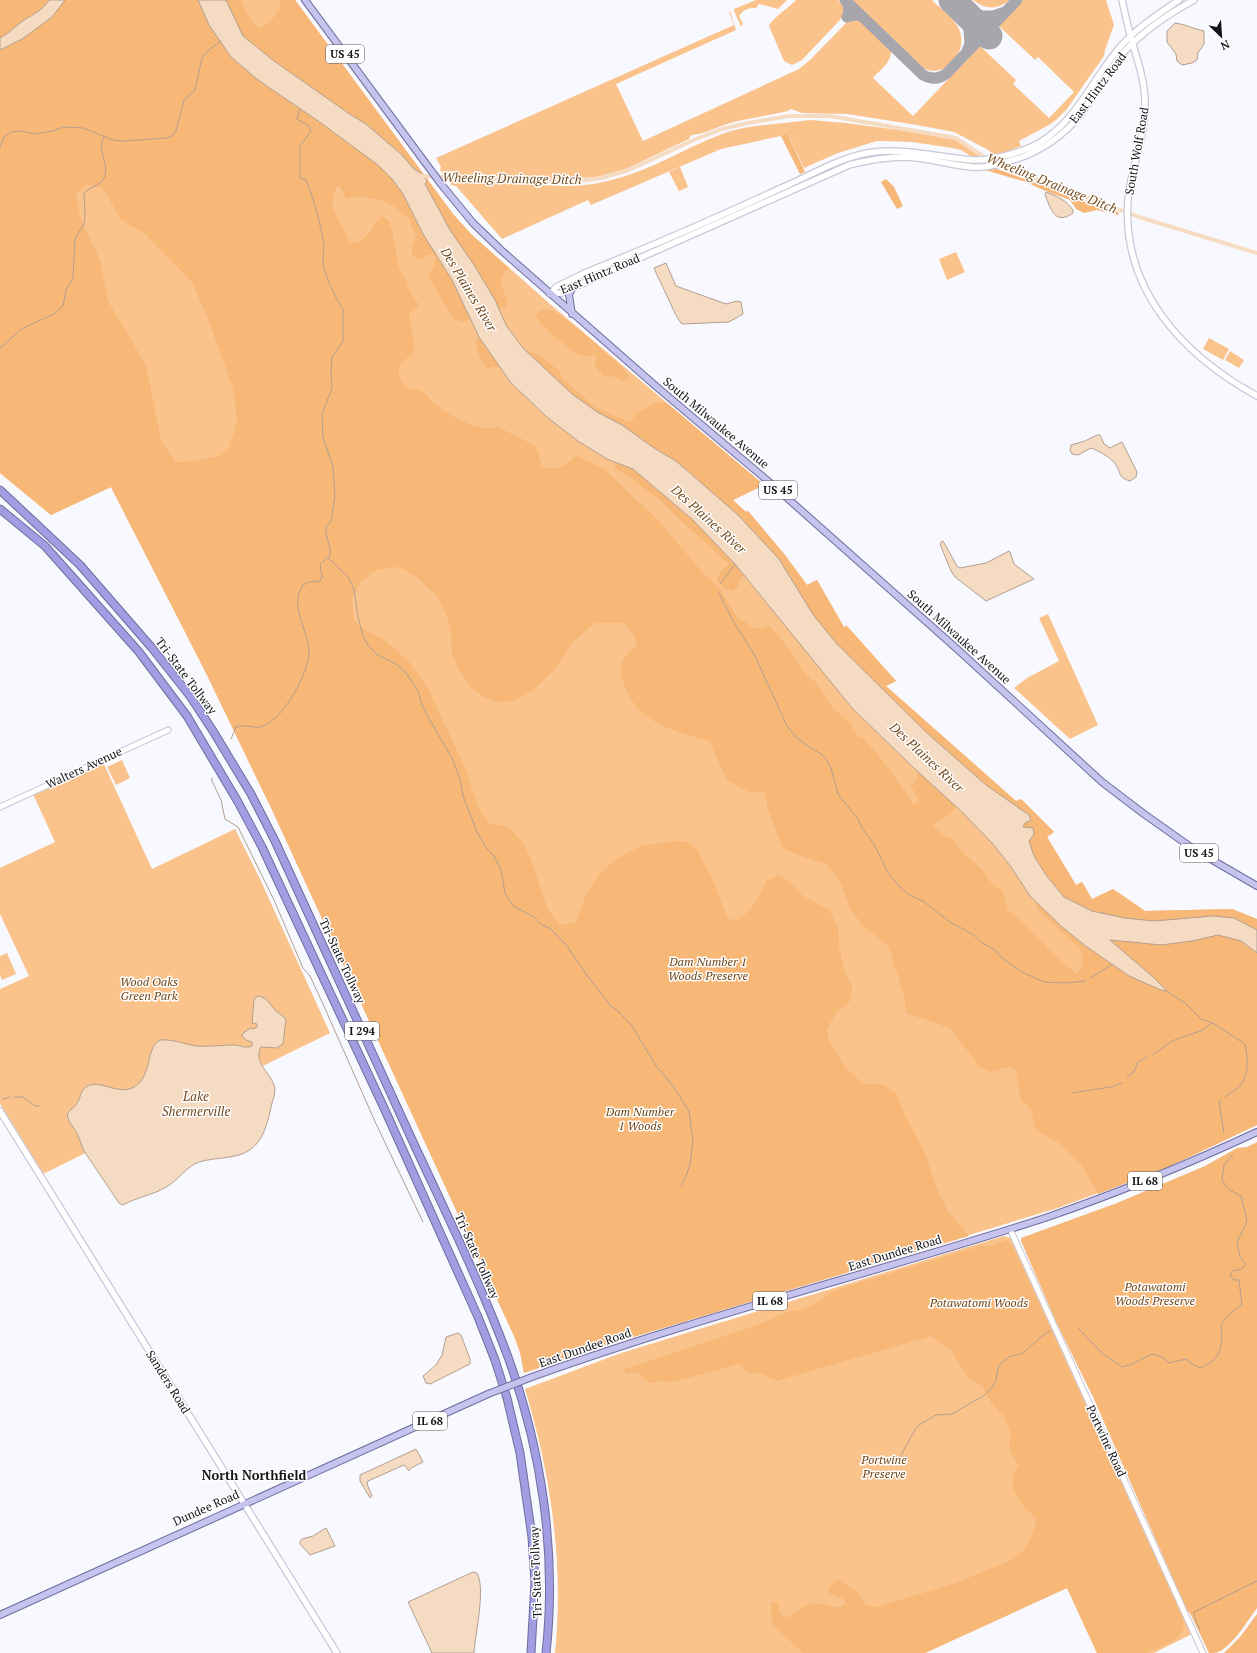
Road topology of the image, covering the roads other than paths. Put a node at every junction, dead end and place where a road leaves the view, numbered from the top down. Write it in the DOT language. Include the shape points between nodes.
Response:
graph roads {
  1 [pos="305,0"];
  2 [pos="1122,0"];
  3 [pos="1179,0"];
  4 [pos="1194,0"];
  5 [pos="1131,37"];
  6 [pos="1133,44"];
  7 [pos="572,288"];
  8 [pos="550,294"];
  9 [pos="572,314"];
  10 [pos="1257,396"];
  11 [pos="0,490"];
  12 [pos="0,509"];
  13 [pos="168,730"];
  14 [pos="0,807"];
  15 [pos="1257,886"];
  16 [pos="0,1111"];
  17 [pos="1257,1132"];
  18 [pos="1010,1229"];
  19 [pos="532,1377"];
  20 [pos="243,1504"];
  21 [pos="0,1614"];
  22 [pos="336,1653"];
  23 [pos="532,1653"];
  24 [pos="546,1653"];
  25 [pos="1203,1653"];
  1 -- 8 [label="main road, South Milwaukee Avenue / US 45" via="473,223"];
  2 -- 5 [label="main road, South Wolf Road"];
  3 -- 5 [label="main road, East Hintz Road"];
  4 -- 6 [label="main road, East Hintz Road" via="1174,11"];
  5 -- 6 [label="main road, South Wolf Road"];
  5 -- 8 [label="main road, East Hintz Road" via="1116,51 1069,119 1038,143 1010,155 975,160 890,151 850,158 587,272 556,287"];
  6 -- 7 [label="main road, East Hintz Road" via="1122,54 1073,123 1042,148 1008,161 973,168 906,157 872,159 849,165"];
  6 -- 10 [label="main road, South Wolf Road" via="1143,79 1145,106 1128,198 1128,220 1137,268 1162,318 1184,342 1222,375"];
  7 -- 8 [label="main road, East Hintz Road"];
  7 -- 9 [label="main road" via="569,295"];
  8 -- 9 [label="main road, South Milwaukee Avenue / US 45"];
  9 -- 15 [label="main road, South Milwaukee Avenue / US 45" via="749,465 956,648 1102,782 1195,850"];
  11 -- 24 [label="highway, Tri-State Tollway / I 294" via="80,565 190,696 251,794 275,841 465,1255 509,1360 532,1443 547,1532 550,1586"];
  12 -- 23 [label="highway, Tri-State Tollway / I 294" via="45,546 134,646 187,716 262,847 388,1115 478,1317 507,1398 519,1446 532,1537 535,1582"];
  13 -- 14 [label="street, Walters Avenue"];
  16 -- 20 [label="main road, Sanders Road"];
  17 -- 18 [label="main road, East Dundee Road / IL 68" via="1097,1200"];
  18 -- 19 [label="main road, East Dundee Road / IL 68" via="588,1357"];
  18 -- 25 [label="street, Portwine Road"];
  19 -- 20 [label="main road, Dundee Road / IL 68, bridge" via="488,1394"];
  20 -- 21 [label="main road, Dundee Road / IL 68"];
  20 -- 22 [label="main road, Sanders Road"];
}
